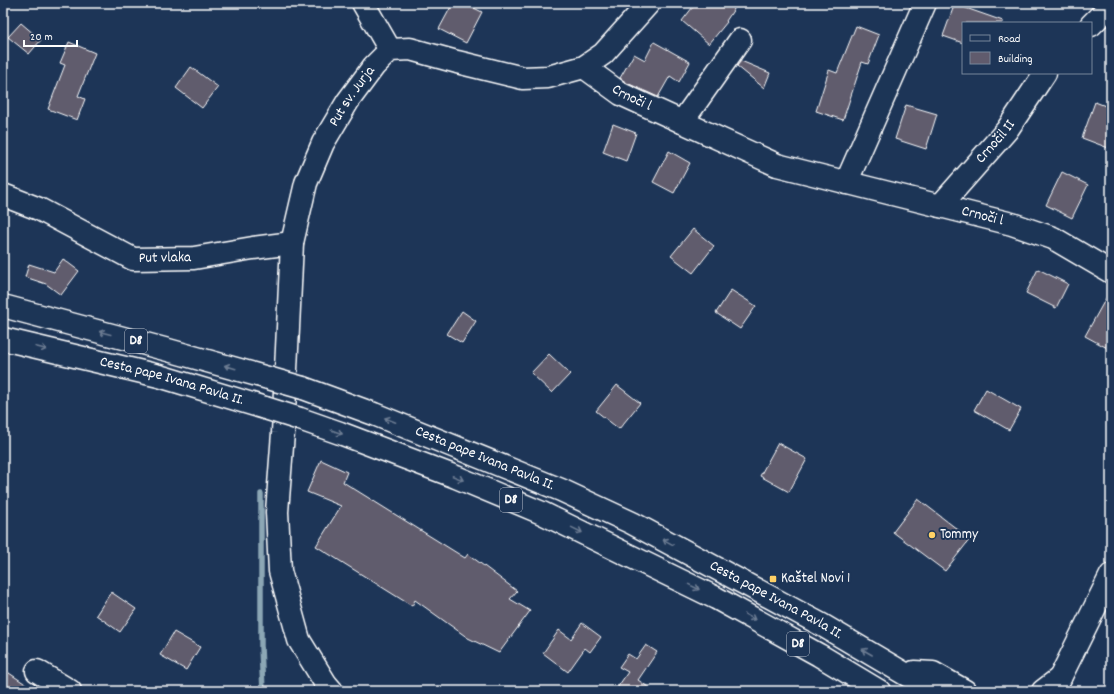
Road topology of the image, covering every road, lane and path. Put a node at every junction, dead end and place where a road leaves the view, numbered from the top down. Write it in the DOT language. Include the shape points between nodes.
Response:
graph roads {
  1 [pos="363,3"];
  2 [pos="649,3"];
  3 [pos="925,3"];
  4 [pos="1111,4"];
  5 [pos="1092,23"];
  6 [pos="740,40"];
  7 [pos="390,50"];
  8 [pos="584,67"];
  9 [pos="1044,74"];
  10 [pos="682,122"];
  11 [pos="846,183"];
  12 [pos="3,195"];
  13 [pos="940,206"];
  14 [pos="292,243"];
  15 [pos="1111,272"];
  16 [pos="3,306"];
  17 [pos="3,339"];
  18 [pos="1111,575"];
  19 [pos="37,670"];
  20 [pos="901,671"];
  21 [pos="1054,687"];
  22 [pos="70,691"];
  23 [pos="332,691"];
  24 [pos="879,691"];
  25 [pos="934,691"];
  26 [pos="965,691"];
  1 -- 7 [label="street"];
  2 -- 8 [label="street" via="603,54"];
  3 -- 11 [label="street"];
  4 -- 5 [label="street"];
  6 -- 10 [label="street"];
  7 -- 8 [label="street" via="410,49 523,78 548,77"];
  7 -- 14 [label="street, Put sv. Jurja" via="374,66 348,101 324,144 306,182"];
  8 -- 10 [label="street, Crnoči l" via="621,94"];
  9 -- 13 [label="street, Crnočil II" via="1007,130"];
  10 -- 11 [label="street, Crnoči l" via="777,165"];
  11 -- 13 [label="street, Crnoči l"];
  12 -- 14 [label="street, Put vlaka" via="39,209 133,259 194,258"];
  13 -- 15 [label="street, Crnoči l" via="1012,224 1053,238"];
  14 -- 23 [label="street, Put sv. Jurja" via="277,512 280,571 299,640"];
  20 -- 16 [label="street, Cesta pape Ivana Pavla II. / D8, one-way, bridge" via="632,522 554,487 303,388"];
  17 -- 24 [label="street, Cesta pape Ivana Pavla II. / D8, one-way, bridge" via="159,376 265,408 456,477 542,513 716,598"];
  18 -- 21 [label="street"];
  19 -- 22 [label="street"];
  20 -- 25 [label="street, Cesta pape Ivana Pavla II. / D8"];
  20 -- 26 [label="street" via="933,673"];
}
